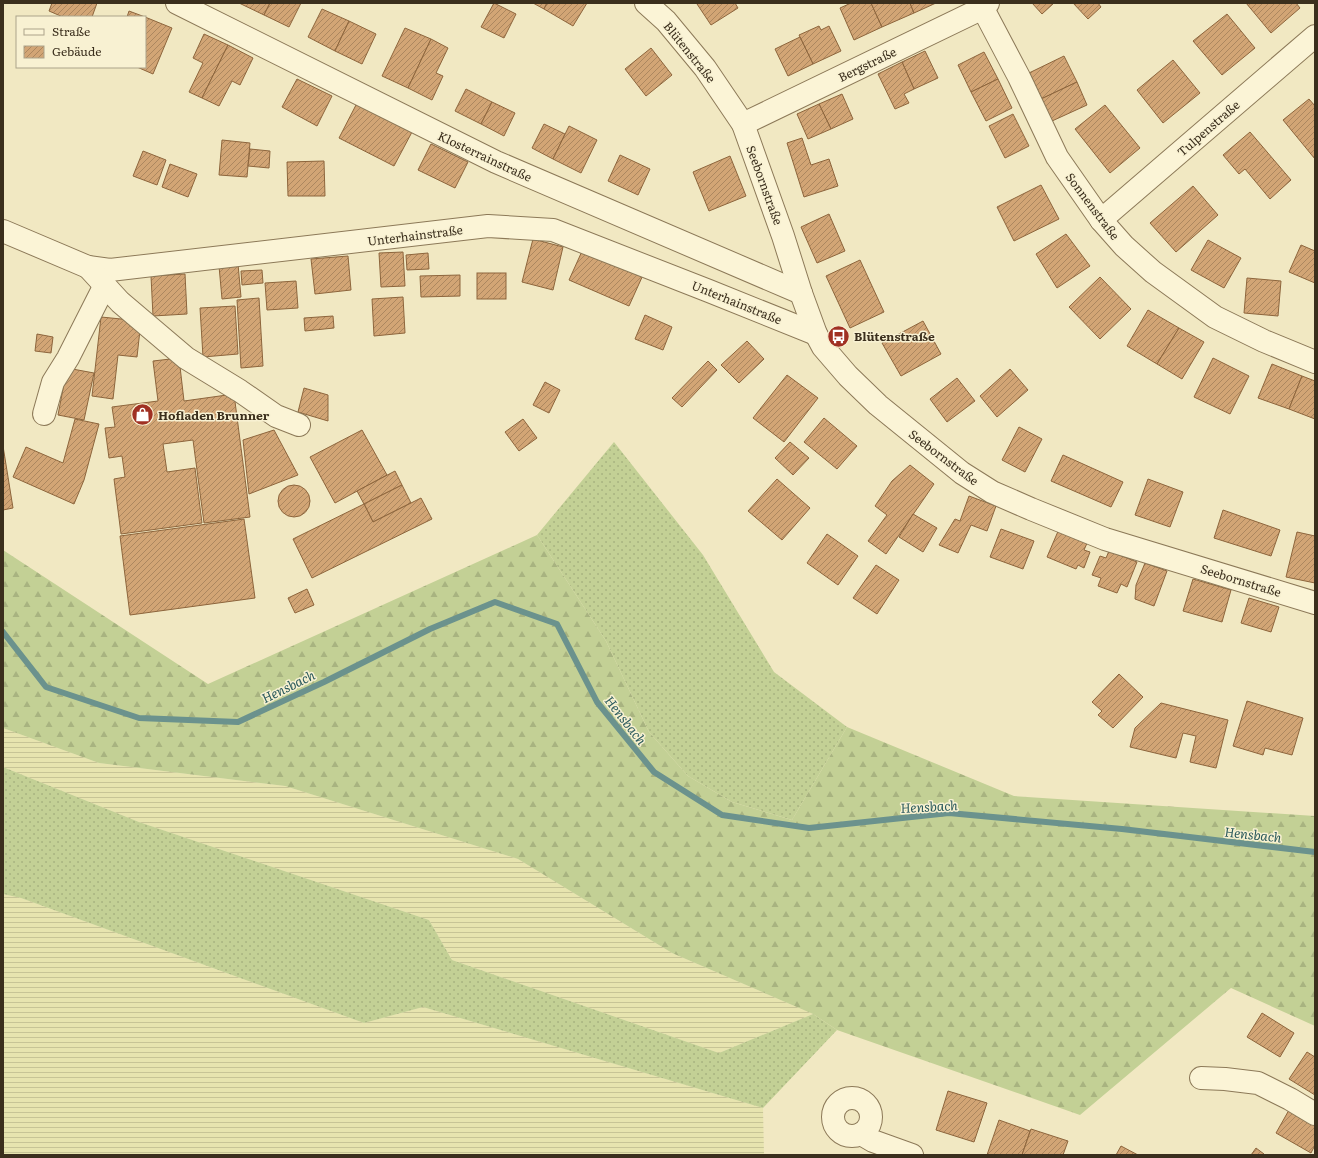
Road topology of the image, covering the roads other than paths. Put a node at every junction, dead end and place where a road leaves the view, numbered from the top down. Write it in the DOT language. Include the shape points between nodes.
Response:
graph roads {
  1 [pos="177,3"];
  2 [pos="646,3"];
  3 [pos="984,5"];
  4 [pos="1315,36"];
  5 [pos="743,124"];
  6 [pos="1101,220"];
  7 [pos="3,232"];
  8 [pos="88,268"];
  9 [pos="105,285"];
  10 [pos="801,293"];
  11 [pos="816,334"];
  12 [pos="1315,362"];
  13 [pos="44,414"];
  14 [pos="298,425"];
  15 [pos="1315,603"];
  16 [pos="1201,1078"];
  17 [pos="1315,1114"];
  18 [pos="861,1134"];
  19 [pos="912,1155"];
  1 -- 10 [label="street, Klosterrainstraße" via="496,162"];
  2 -- 5 [label="street, Blütenstraße" via="666,21 705,68"];
  3 -- 5 [label="street, Bergstraße"];
  3 -- 6 [label="street, Sonnenstraße" via="1056,157"];
  4 -- 6 [label="street, Tulpenstraße"];
  5 -- 10 [label="street, Seebornstraße"];
  6 -- 12 [label="street, Sonnenstraße" via="1124,246 1154,272 1215,317"];
  7 -- 8 [label="street, Unterhainstraße"];
  8 -- 9 [label="street"];
  8 -- 11 [label="street, Unterhainstraße" via="110,270 488,226 553,230"];
  9 -- 13 [label="street" via="53,382"];
  9 -- 14 [label="street" via="120,302 186,358 276,416"];
  10 -- 11 [label="street, Seebornstraße"];
  11 -- 15 [label="street, Seebornstraße" via="823,347 848,376 878,405 962,472 992,492 1105,539"];
  16 -- 17 [label="street" via="1258,1083"];
  18 -- 19 [label="street"];
}
